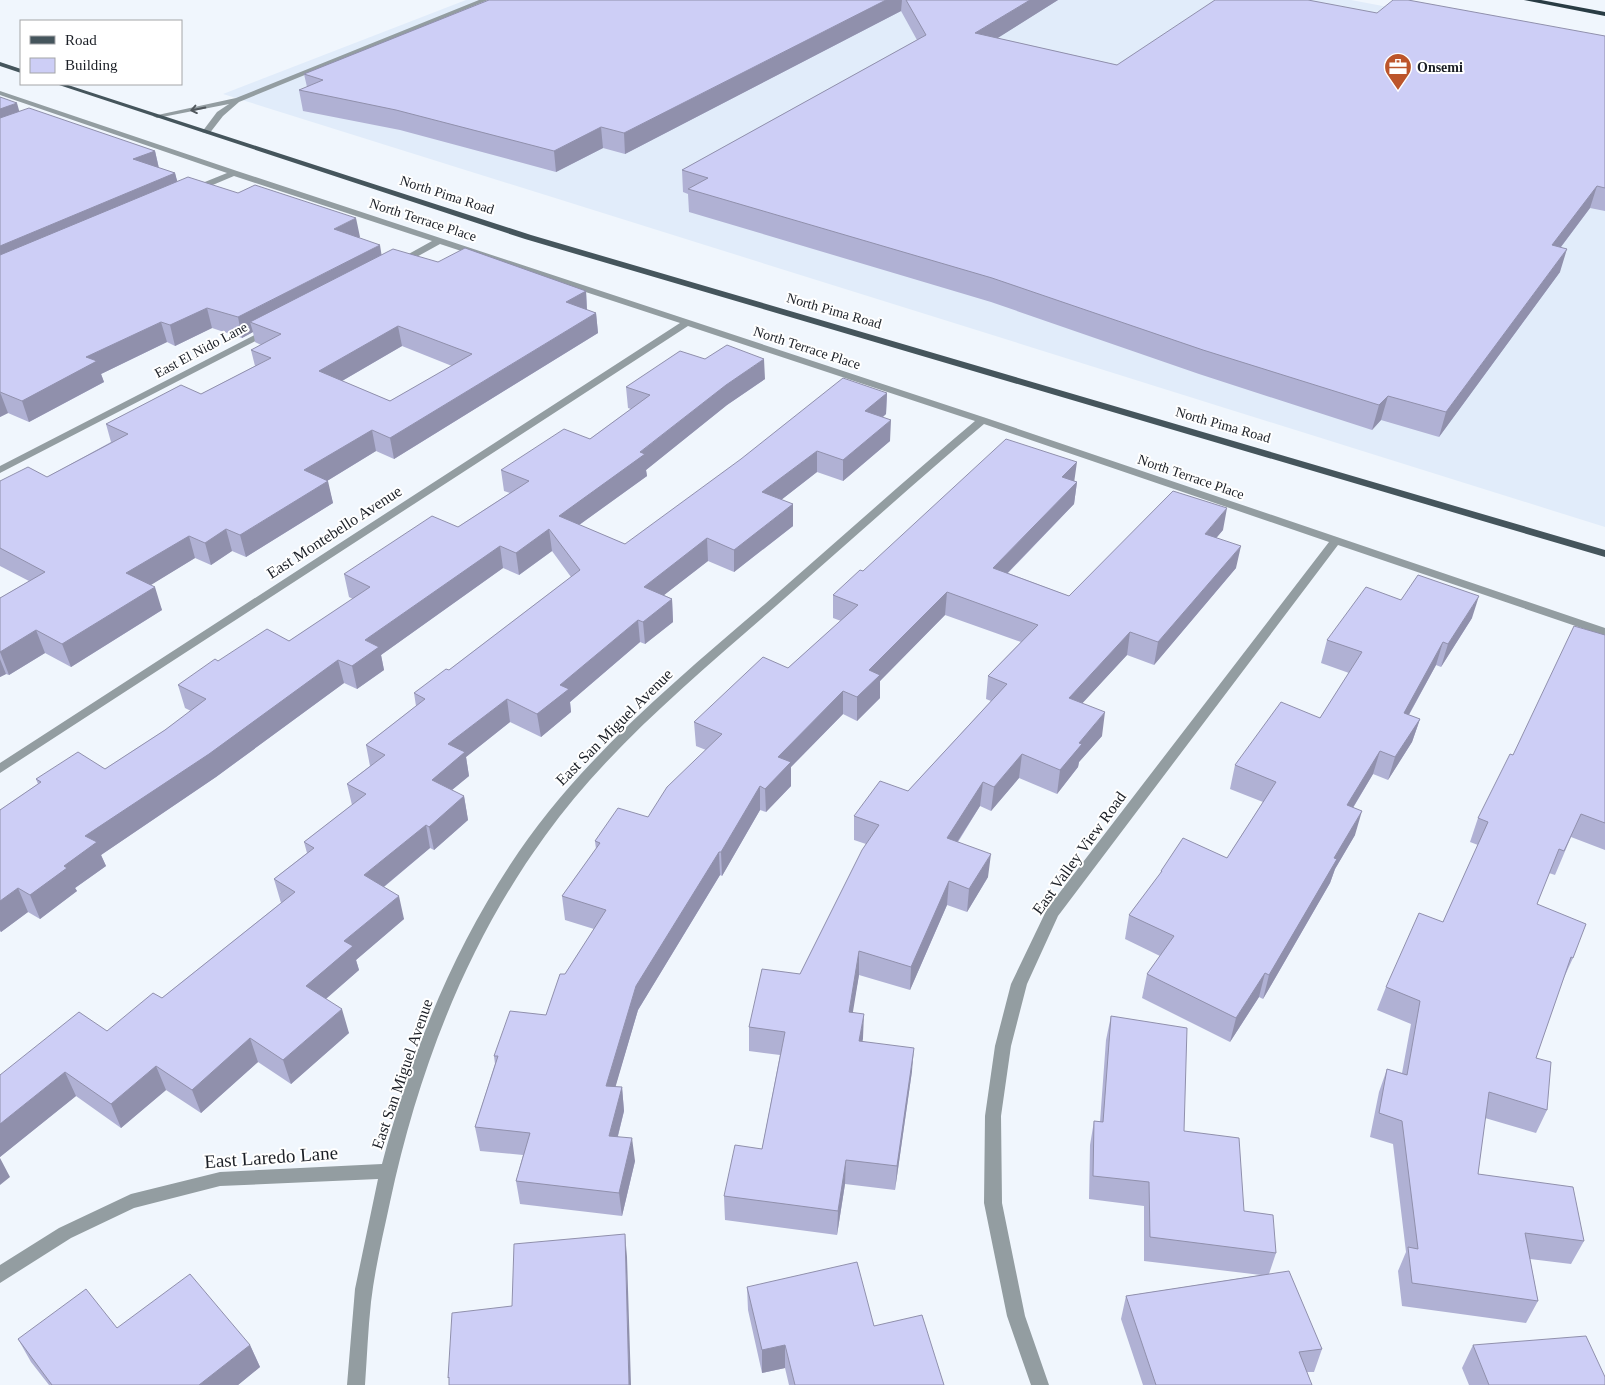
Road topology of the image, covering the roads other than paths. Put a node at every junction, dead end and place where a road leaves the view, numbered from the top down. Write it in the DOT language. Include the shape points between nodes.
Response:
graph roads {
  1 [pos="485,0"];
  2 [pos="1517,0"];
  3 [pos="1528,0"];
  4 [pos="1559,6"];
  5 [pos="1605,14"];
  6 [pos="0,64"];
  7 [pos="20,71"];
  8 [pos="62,85"];
  9 [pos="0,93"];
  10 [pos="238,100"];
  11 [pos="58,112"];
  12 [pos="157,116"];
  13 [pos="41,118"];
  14 [pos="206,132"];
  15 [pos="234,173"];
  16 [pos="183,195"];
  17 [pos="441,240"];
  18 [pos="389,268"];
  19 [pos="686,322"];
  20 [pos="275,327"];
  21 [pos="982,420"];
  22 [pos="0,470"];
  23 [pos="1335,541"];
  24 [pos="1605,554"];
  25 [pos="1605,632"];
  26 [pos="0,769"];
  27 [pos="387,1171"];
  28 [pos="0,1276"];
  29 [pos="356,1385"];
  30 [pos="1040,1385"];
  1 -- 10 [label="street"];
  2 -- 4 [label="highway"];
  3 -- 4 [label="highway"];
  4 -- 5 [label="highway"];
  6 -- 7 [label="main road"];
  8 -- 12 [label="main road, North Pima Road"];
  9 -- 11 [label="street, North Terrace Place"];
  10 -- 12 [label="street, one-way"];
  10 -- 14 [label="street" via="220,114"];
  11 -- 13 [label="street"];
  11 -- 15 [label="street, North Terrace Place"];
  12 -- 14 [label="main road, North Pima Road"];
  14 -- 24 [label="main road, North Pima Road" via="528,237"];
  15 -- 16 [label="street"];
  15 -- 17 [label="street, North Terrace Place"];
  17 -- 18 [label="street"];
  17 -- 19 [label="street, North Terrace Place"];
  19 -- 21 [label="street, North Terrace Place"];
  19 -- 26 [label="street, East Montebello Avenue"];
  20 -- 22 [label="street, East El Nido Lane"];
  21 -- 23 [label="street, North Terrace Place"];
  21 -- 27 [label="street, East San Miguel Avenue" via="652,708 580,781 515,867 466,951 428,1042"];
  23 -- 25 [label="street, North Terrace Place"];
  23 -- 30 [label="street, East Valley View Road" via="1052,913 1019,984 1002,1046 993,1116 993,1203 1016,1316"];
  27 -- 28 [label="street, East Laredo Lane" via="220,1179 131,1201 66,1233"];
  27 -- 29 [label="street, East San Miguel Avenue" via="364,1292"];
}
